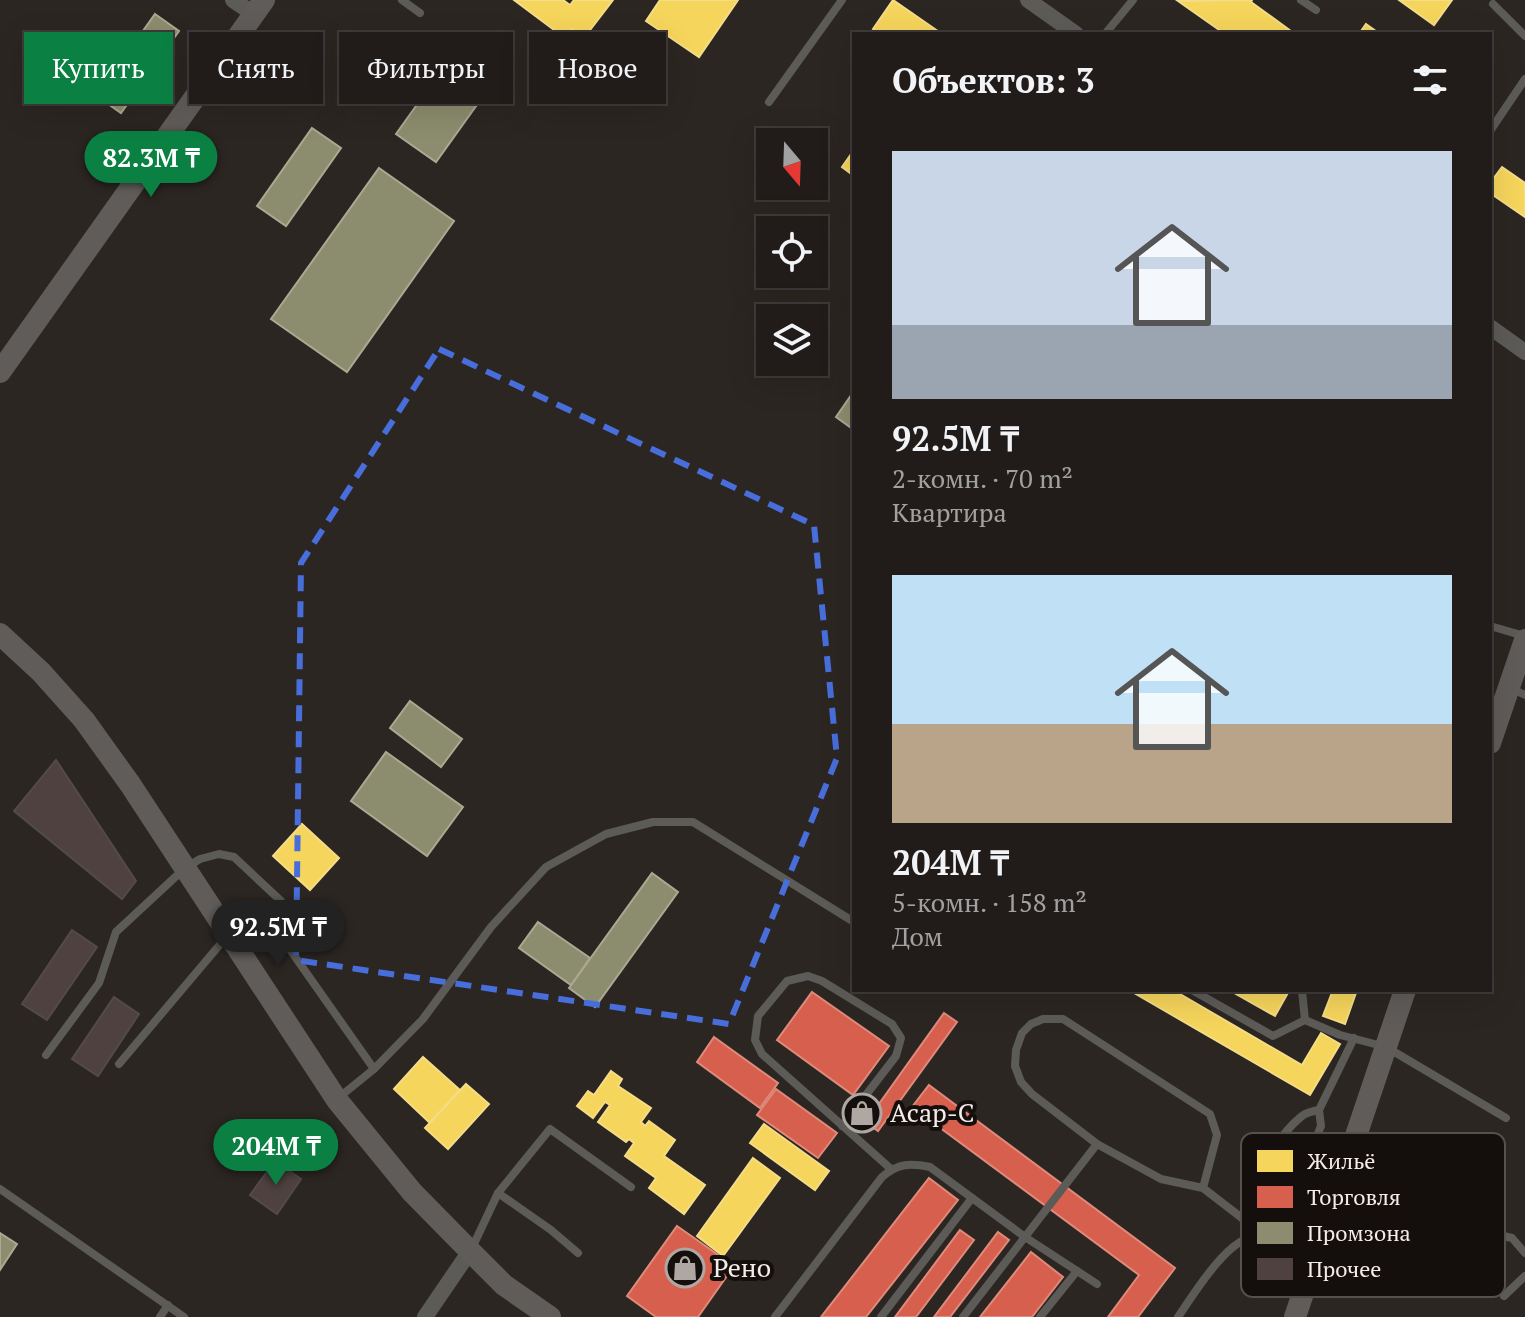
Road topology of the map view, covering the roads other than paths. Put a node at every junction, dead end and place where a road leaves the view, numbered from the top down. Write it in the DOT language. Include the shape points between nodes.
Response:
graph roads {
  1 [pos="233,0"];
  2 [pos="402,0"];
  3 [pos="842,0"];
  4 [pos="1028,0"];
  5 [pos="1133,0"];
  6 [pos="1301,0"];
  7 [pos="1493,4"];
  8 [pos="259,7"];
  9 [pos="1316,10"];
  10 [pos="420,13"];
  11 [pos="1073,32"];
  12 [pos="1107,32"];
  13 [pos="1525,36"];
  14 [pos="1525,79"];
  15 [pos="769,102"];
  16 [pos="1492,128"];
  17 [pos="1492,328"];
  18 [pos="1525,352"];
  19 [pos="0,372"];
  20 [pos="1492,627"];
  21 [pos="0,634"];
  22 [pos="1525,638"];
  23 [pos="1517,691"];
  24 [pos="1492,732"];
  25 [pos="185,868"];
  26 [pos="852,921"];
  27 [pos="229,935"];
  28 [pos="1196,992"];
  29 [pos="1302,992"];
  30 [pos="1404,992"];
  31 [pos="1305,1020"];
  32 [pos="1354,1038"];
  33 [pos="1386,1047"];
  34 [pos="46,1055"];
  35 [pos="119,1064"];
  36 [pos="374,1069"];
  37 [pos="337,1100"];
  38 [pos="1319,1110"];
  39 [pos="1506,1118"];
  40 [pos="842,1126"];
  41 [pos="1288,1133"];
  42 [pos="1318,1133"];
  43 [pos="1357,1133"];
  44 [pos="1097,1144"];
  45 [pos="891,1169"];
  46 [pos="631,1187"];
  47 [pos="1203,1188"];
  48 [pos="0,1189"];
  49 [pos="498,1193"];
  50 [pos="972,1198"];
  51 [pos="1241,1217"];
  52 [pos="1505,1236"];
  53 [pos="1025,1237"];
  54 [pos="1241,1242"];
  55 [pos="470,1251"];
  56 [pos="578,1253"];
  57 [pos="1525,1253"];
  58 [pos="1077,1271"];
  59 [pos="1525,1276"];
  60 [pos="1097,1284"];
  61 [pos="1505,1295"];
  62 [pos="1302,1297"];
  63 [pos="168,1305"];
  64 [pos="160,1317"];
  65 [pos="184,1317"];
  66 [pos="425,1317"];
  67 [pos="550,1317"];
  68 [pos="775,1317"];
  69 [pos="881,1317"];
  70 [pos="963,1317"];
  71 [pos="1040,1317"];
  72 [pos="1178,1317"];
  73 [pos="1295,1317"];
  1 -- 8 [label="street"];
  2 -- 10 [label="lane"];
  3 -- 15 [label="lane"];
  4 -- 11 [label="street"];
  5 -- 12 [label="lane"];
  6 -- 9 [label="lane"];
  7 -- 13 [label="lane"];
  8 -- 19 [label="street"];
  14 -- 16 [label="lane"];
  17 -- 18 [label="street"];
  20 -- 22 [label="lane"];
  21 -- 25 [label="street" via="84,720"];
  22 -- 23 [label="street"];
  23 -- 24 [label="street"];
  25 -- 27 [label="street"];
  25 -- 34 [label="lane" via="116,932 99,983"];
  25 -- 36 [label="lane" via="219,854 234,857 281,901 291,951"];
  26 -- 36 [label="lane" via="693,822 653,822 606,834 546,867 491,927 423,1019"];
  27 -- 35 [label="lane"];
  27 -- 37 [label="street"];
  28 -- 31 [label="lane" via="1273,1036"];
  29 -- 31 [label="lane"];
  30 -- 33 [label="street"];
  31 -- 32 [label="lane"];
  32 -- 33 [label="lane"];
  32 -- 38 [label="lane"];
  33 -- 39 [label="lane"];
  33 -- 43 [label="street"];
  36 -- 37 [label="lane"];
  37 -- 55 [label="street" via="412,1192"];
  38 -- 41 [label="lane" via="1303,1115"];
  38 -- 42 [label="lane"];
  40 -- 40 [label="lane" via="762,1054 755,1040 758,1016 787,981 798,977 822,981 892,1024 901,1038 896,1056"];
  40 -- 45 [label="lane"];
  44 -- 47 [label="lane" via="1161,1179"];
  44 -- 47 [label="lane" via="1021,1082 1016,1050 1031,1024 1063,1019 1210,1114 1217,1135"];
  44 -- 53 [label="lane"];
  45 -- 50 [label="lane" via="930,1167"];
  45 -- 68 [label="lane"];
  46 -- 49 [label="lane" via="550,1129"];
  47 -- 51 [label="lane"];
  48 -- 63 [label="lane"];
  49 -- 55 [label="lane"];
  49 -- 56 [label="lane"];
  50 -- 53 [label="lane"];
  50 -- 69 [label="lane"];
  52 -- 57 [label="lane"];
  53 -- 58 [label="lane"];
  53 -- 70 [label="lane"];
  54 -- 72 [label="lane" via="1225,1253"];
  55 -- 66 [label="street"];
  55 -- 67 [label="street" via="504,1285"];
  58 -- 60 [label="lane"];
  58 -- 71 [label="lane"];
  59 -- 61 [label="lane"];
  62 -- 73 [label="street"];
  63 -- 64 [label="lane"];
  63 -- 65 [label="lane"];
}
